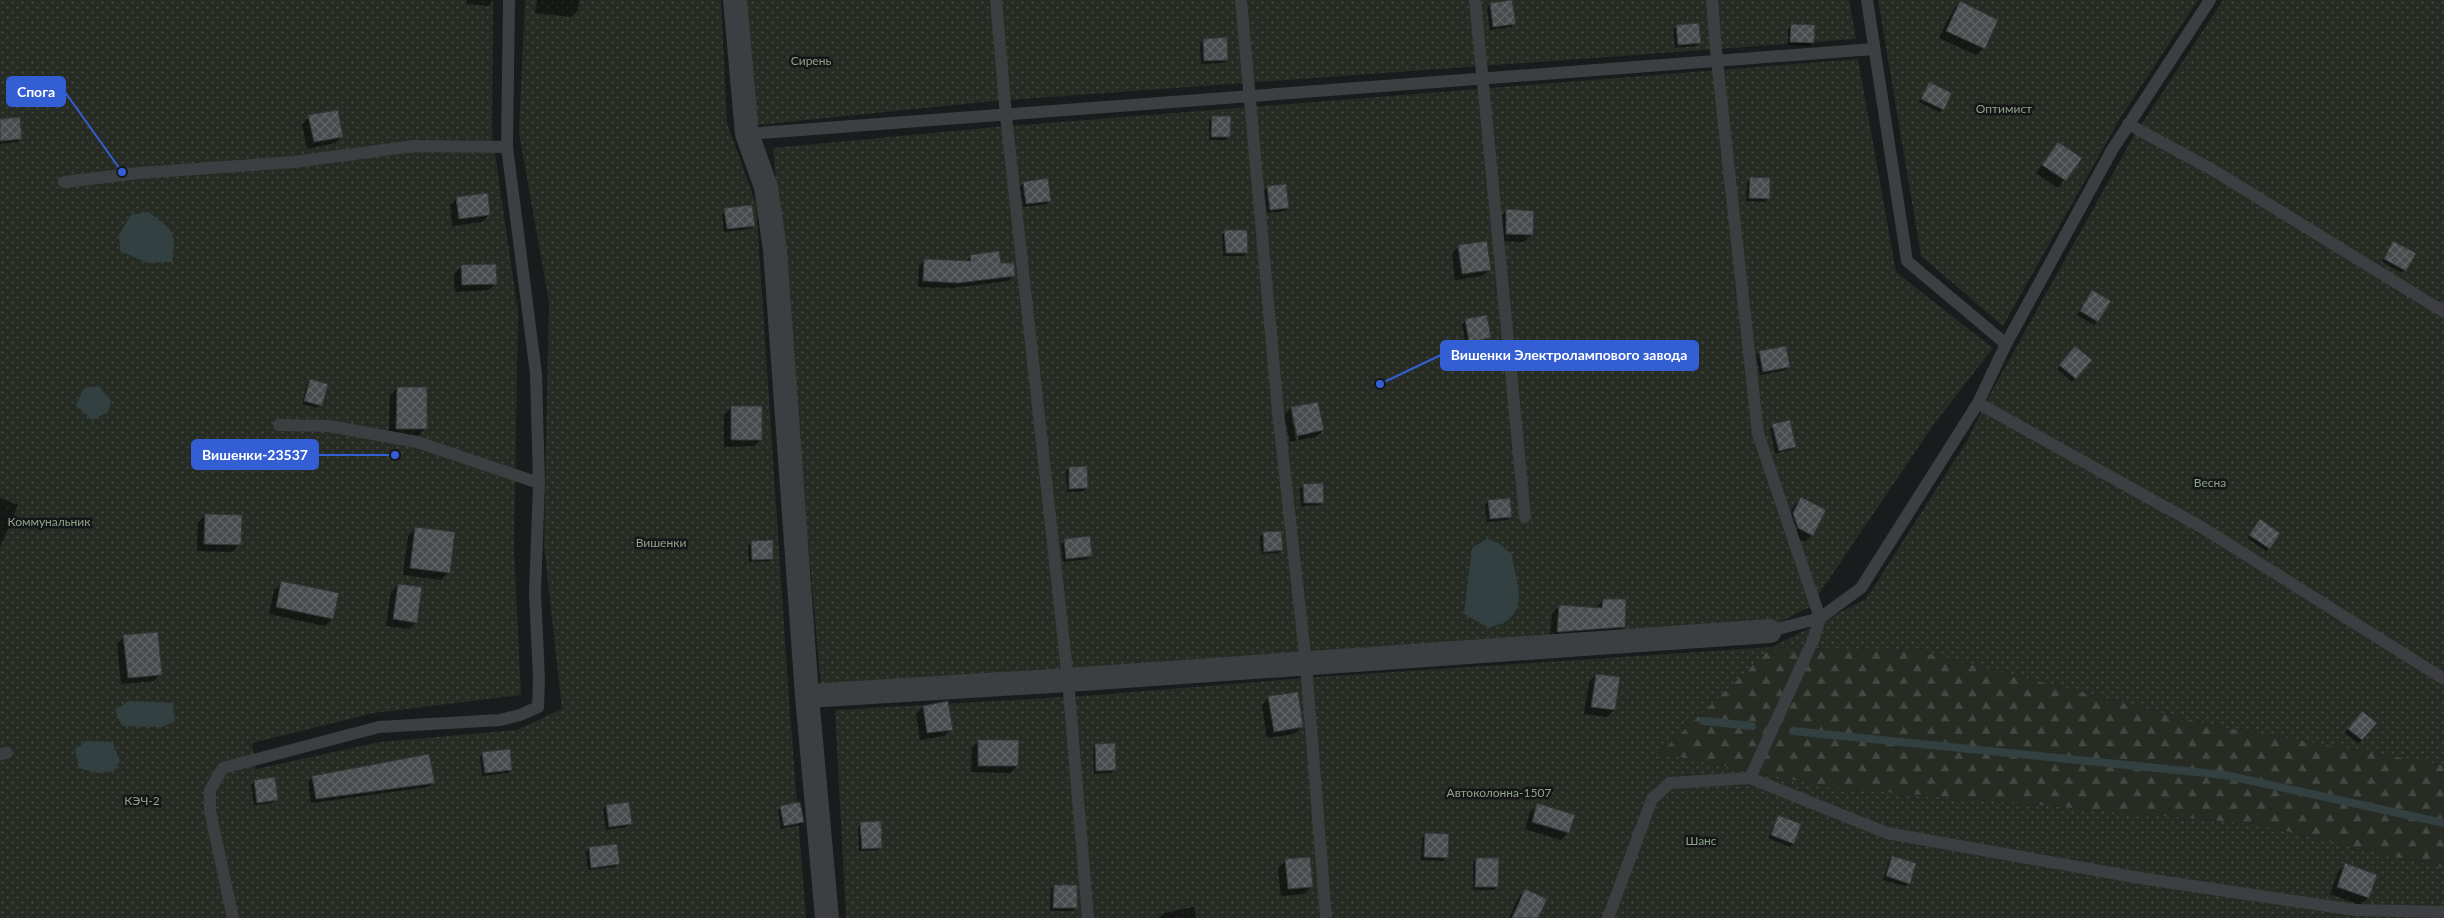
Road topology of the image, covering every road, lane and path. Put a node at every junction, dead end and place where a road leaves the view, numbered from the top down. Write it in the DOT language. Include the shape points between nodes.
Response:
graph roads {
  1 [pos="509,0"];
  2 [pos="735,0"];
  3 [pos="996,0"];
  4 [pos="1241,0"];
  5 [pos="1475,0"];
  6 [pos="1712,0"];
  7 [pos="1867,0"];
  8 [pos="2210,0"];
  9 [pos="1874,49"];
  10 [pos="1716,61"];
  11 [pos="1482,79"];
  12 [pos="1250,97"];
  13 [pos="1006,116"];
  14 [pos="2128,124"];
  15 [pos="747,134"];
  16 [pos="507,147"];
  17 [pos="64,182"];
  18 [pos="2444,312"];
  19 [pos="2006,344"];
  20 [pos="1978,403"];
  21 [pos="279,425"];
  22 [pos="539,483"];
  23 [pos="1525,517"];
  24 [pos="1820,618"];
  25 [pos="1770,631"];
  26 [pos="1306,664"];
  27 [pos="2444,679"];
  28 [pos="1068,680"];
  29 [pos="807,696"];
  30 [pos="1750,778"];
  31 [pos="2444,912"];
  32 [pos="233,918"];
  33 [pos="828,918"];
  34 [pos="1088,918"];
  35 [pos="1326,918"];
  36 [pos="1608,918"];
  1 -- 16 [label="lane"];
  2 -- 15 [label="street"];
  3 -- 13 [label="lane"];
  4 -- 12 [label="lane"];
  5 -- 11 [label="lane"];
  6 -- 10 [label="lane"];
  7 -- 9 [label="lane"];
  8 -- 14 [label="lane"];
  9 -- 10 [label="lane"];
  9 -- 19 [label="lane" via="1907,261"];
  10 -- 11 [label="lane"];
  10 -- 24 [label="lane" via="1758,434"];
  11 -- 12 [label="lane"];
  11 -- 23 [label="lane"];
  12 -- 13 [label="lane"];
  12 -- 26 [label="lane" via="1278,412"];
  13 -- 15 [label="lane"];
  13 -- 28 [label="lane"];
  14 -- 18 [label="lane" via="2213,170"];
  14 -- 19 [label="lane"];
  15 -- 29 [label="street" via="766,187 775,250"];
  16 -- 17 [label="lane" via="414,146 294,162"];
  16 -- 22 [label="lane" via="536,374"];
  19 -- 20 [label="lane"];
  20 -- 24 [label="lane" via="1861,588"];
  20 -- 27 [label="lane" via="2203,528"];
  21 -- 22 [label="lane" via="329,426 417,442"];
  22 -- 32 [label="lane" via="535,593 538,707 520,716 500,720 379,726 223,768 210,790 210,811"];
  24 -- 25 [label="lane"];
  24 -- 30 [label="lane" via="1814,638"];
  25 -- 26 [label="street"];
  26 -- 28 [label="street"];
  26 -- 35 [label="lane"];
  28 -- 29 [label="street"];
  28 -- 34 [label="lane"];
  29 -- 33 [label="street"];
  30 -- 31 [label="lane" via="1887,833 2146,879 2356,910"];
  30 -- 36 [label="lane" via="1670,783 1652,799"];
}
